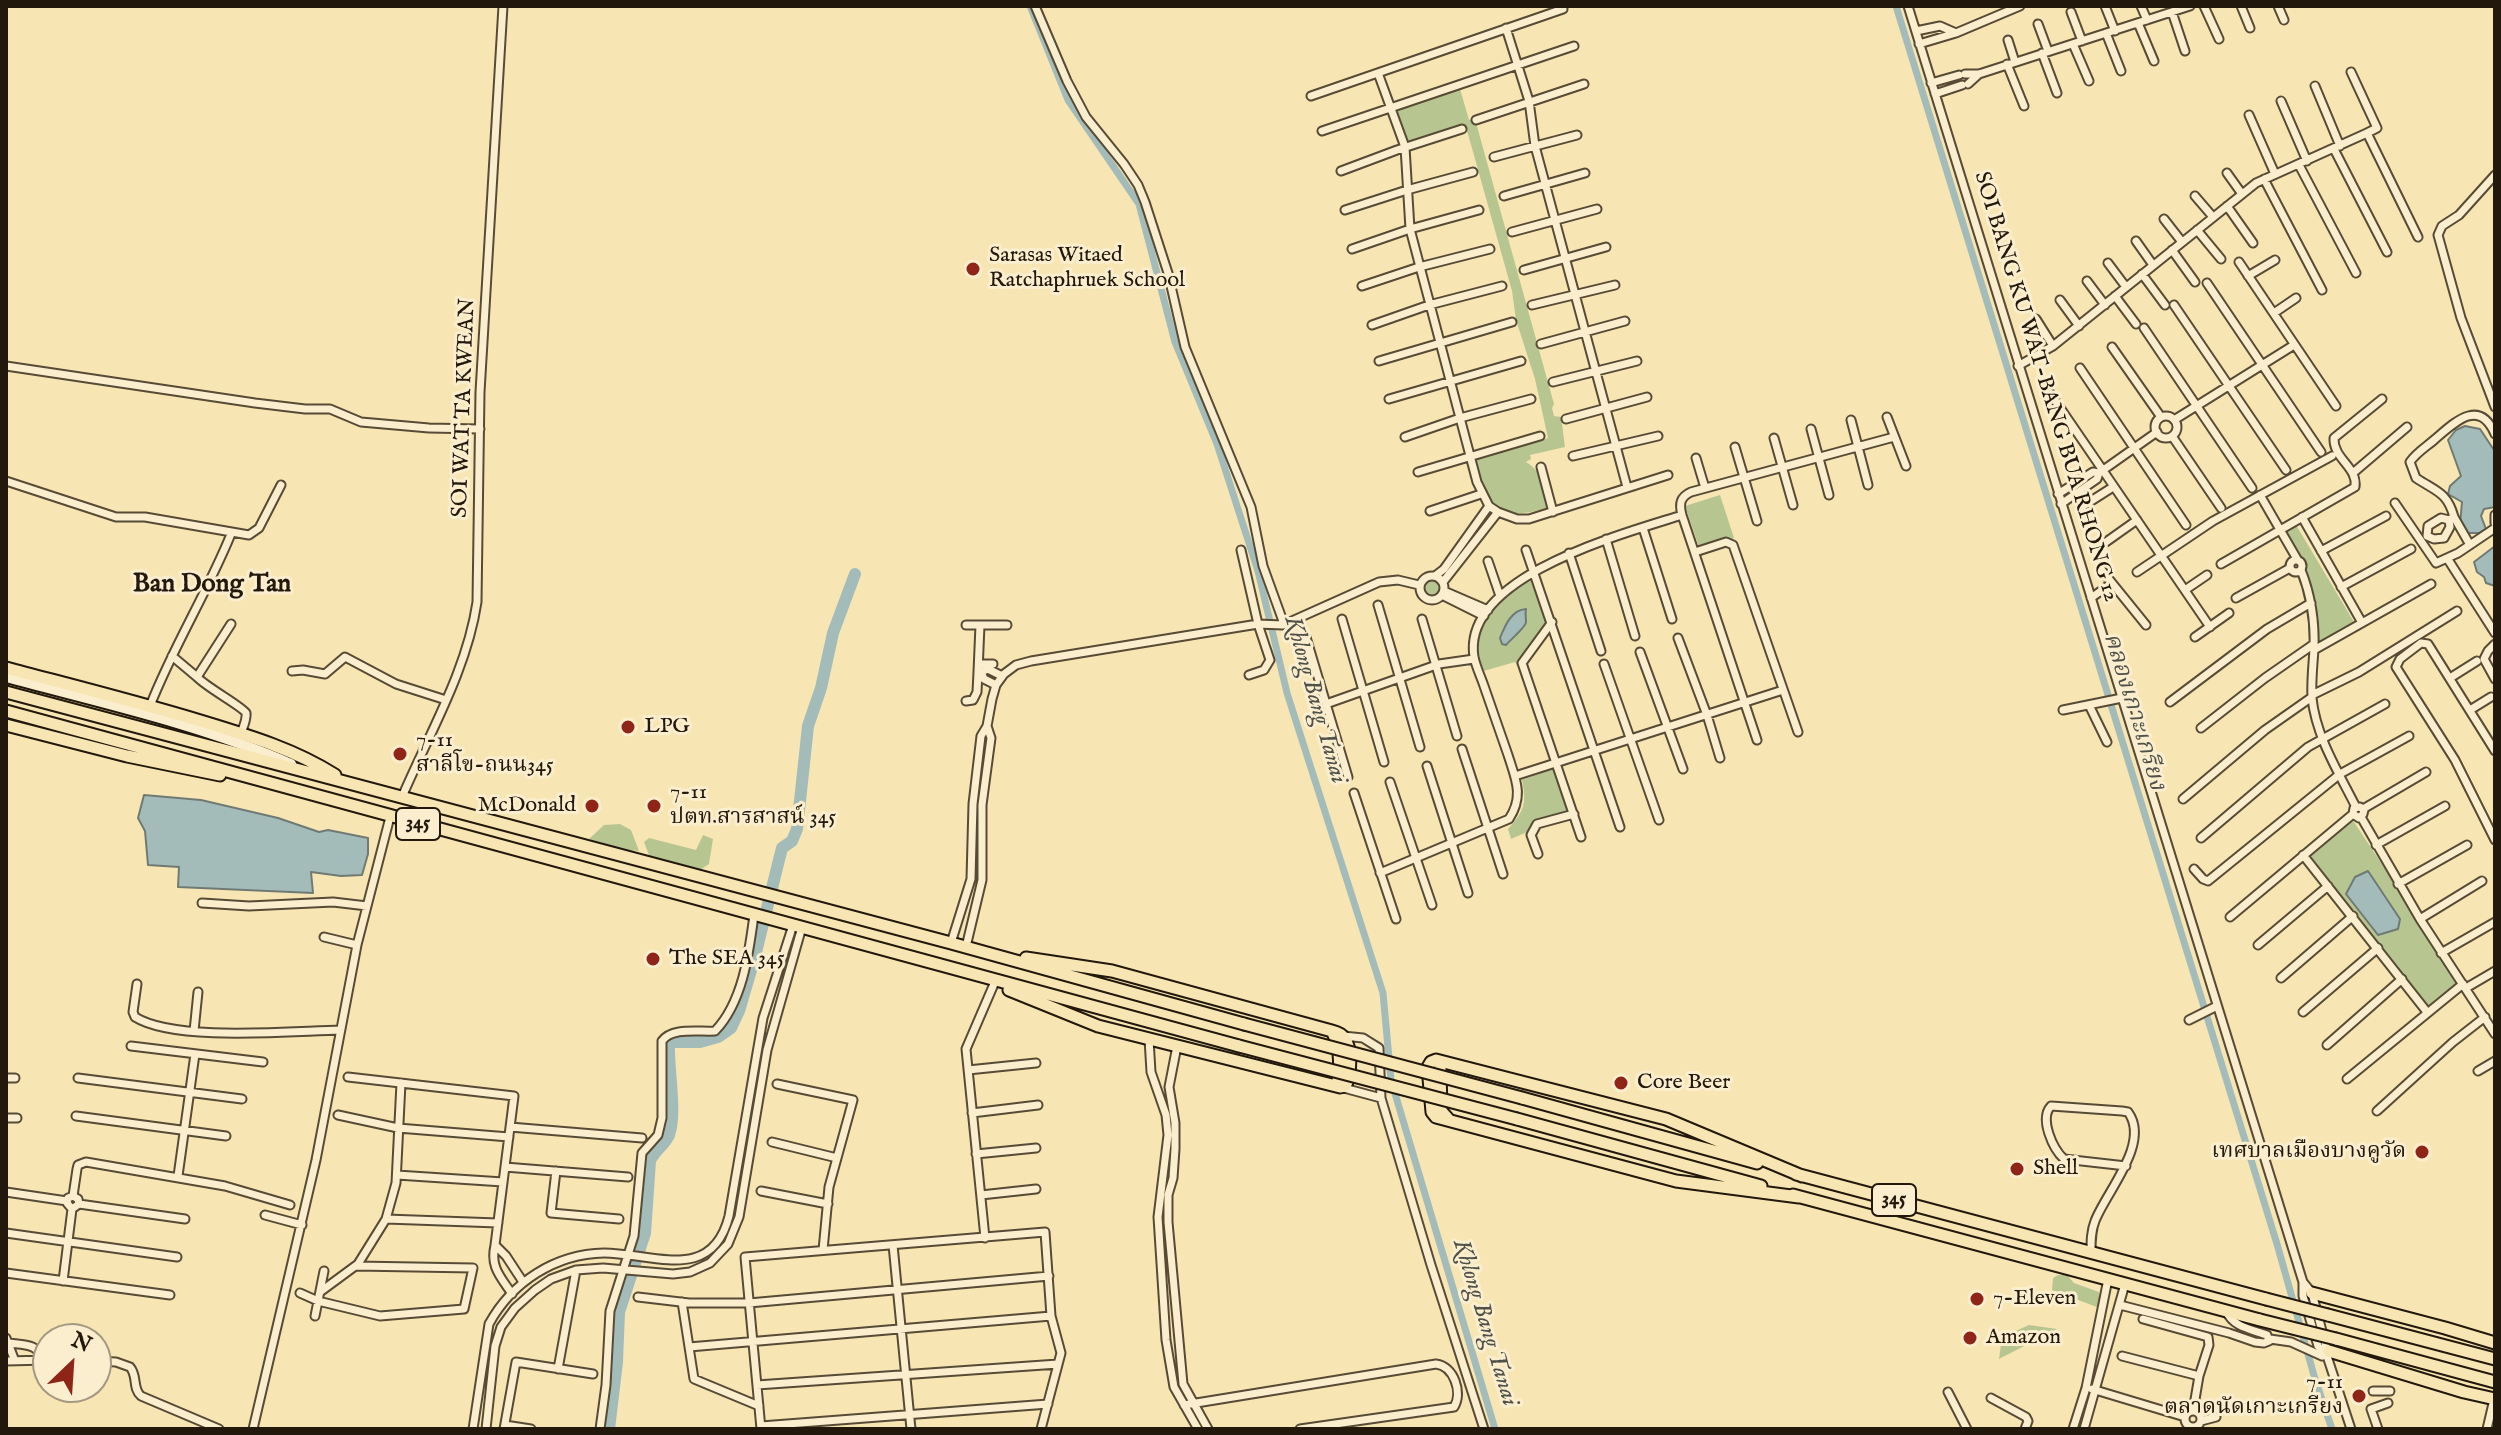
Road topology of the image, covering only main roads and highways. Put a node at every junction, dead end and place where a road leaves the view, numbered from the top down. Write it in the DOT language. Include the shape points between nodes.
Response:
graph roads {
  1 [pos="6,668"];
  2 [pos="6,677"];
  3 [pos="6,692"];
  4 [pos="6,711"];
  5 [pos="6,725"];
  6 [pos="305,771"];
  7 [pos="345,781"];
  8 [pos="288,787"];
  9 [pos="972,949"];
  10 [pos="957,969"];
  11 [pos="1136,978"];
  12 [pos="1131,994"];
  13 [pos="1111,1012"];
  14 [pos="1106,1028"];
  15 [pos="1338,1033"];
  16 [pos="1325,1084"];
  17 [pos="1647,1115"];
  18 [pos="1645,1132"];
  19 [pos="1660,1159"];
  20 [pos="1656,1175"];
  21 [pos="1802,1176"];
  22 [pos="1799,1197"];
  23 [pos="2312,1293"];
  24 [pos="2472,1335"];
  25 [pos="2495,1343"];
  26 [pos="2467,1352"];
  27 [pos="2328,1355"];
  28 [pos="2495,1359"];
  29 [pos="2477,1378"];
  30 [pos="2495,1382"];
  31 [pos="2475,1395"];
  32 [pos="2494,1399"];
  1 -- 7 [label="main road" via="241,733 300,754"];
  2 -- 6 [label="main road, 345" via="238,744"];
  3 -- 6 [label="main road, 345"];
  4 -- 8 [label="main road, 345"];
  5 -- 8 [label="main road" via="178,768"];
  6 -- 7 [label="main road, 345"];
  7 -- 9 [label="main road, 345"];
  8 -- 10 [label="main road, 345"];
  9 -- 11 [label="main road"];
  9 -- 12 [label="main road, 345"];
  10 -- 13 [label="main road, 345"];
  10 -- 14 [label="main road"];
  11 -- 12 [label="main road" via="1117,980"];
  11 -- 15 [label="main road"];
  12 -- 18 [label="main road, 345, bridge"];
  13 -- 14 [label="main road" via="1100,1018"];
  13 -- 19 [label="main road, 345, bridge"];
  14 -- 16 [label="main road"];
  15 -- 16 [label="main road" via="1338,1080"];
  15 -- 16 [label="main road" via="1347,1041 1347,1084"];
  17 -- 18 [label="main road" via="1662,1126 1656,1133"];
  17 -- 20 [label="main road" via="1454,1064 1439,1071 1441,1111 1450,1121"];
  17 -- 21 [label="main road"];
  18 -- 21 [label="main road, 345"];
  19 -- 20 [label="main road" via="1675,1171 1671,1176"];
  19 -- 22 [label="main road, 345"];
  20 -- 22 [label="main road"];
  21 -- 26 [label="main road, 345, bridge"];
  22 -- 29 [label="main road, 345, bridge"];
  23 -- 24 [label="main road"];
  24 -- 25 [label="main road"];
  24 -- 26 [label="main road"];
  26 -- 28 [label="main road, 345"];
  27 -- 31 [label="main road"];
  29 -- 30 [label="main road, 345"];
  29 -- 31 [label="main road"];
  31 -- 32 [label="main road"];
}
